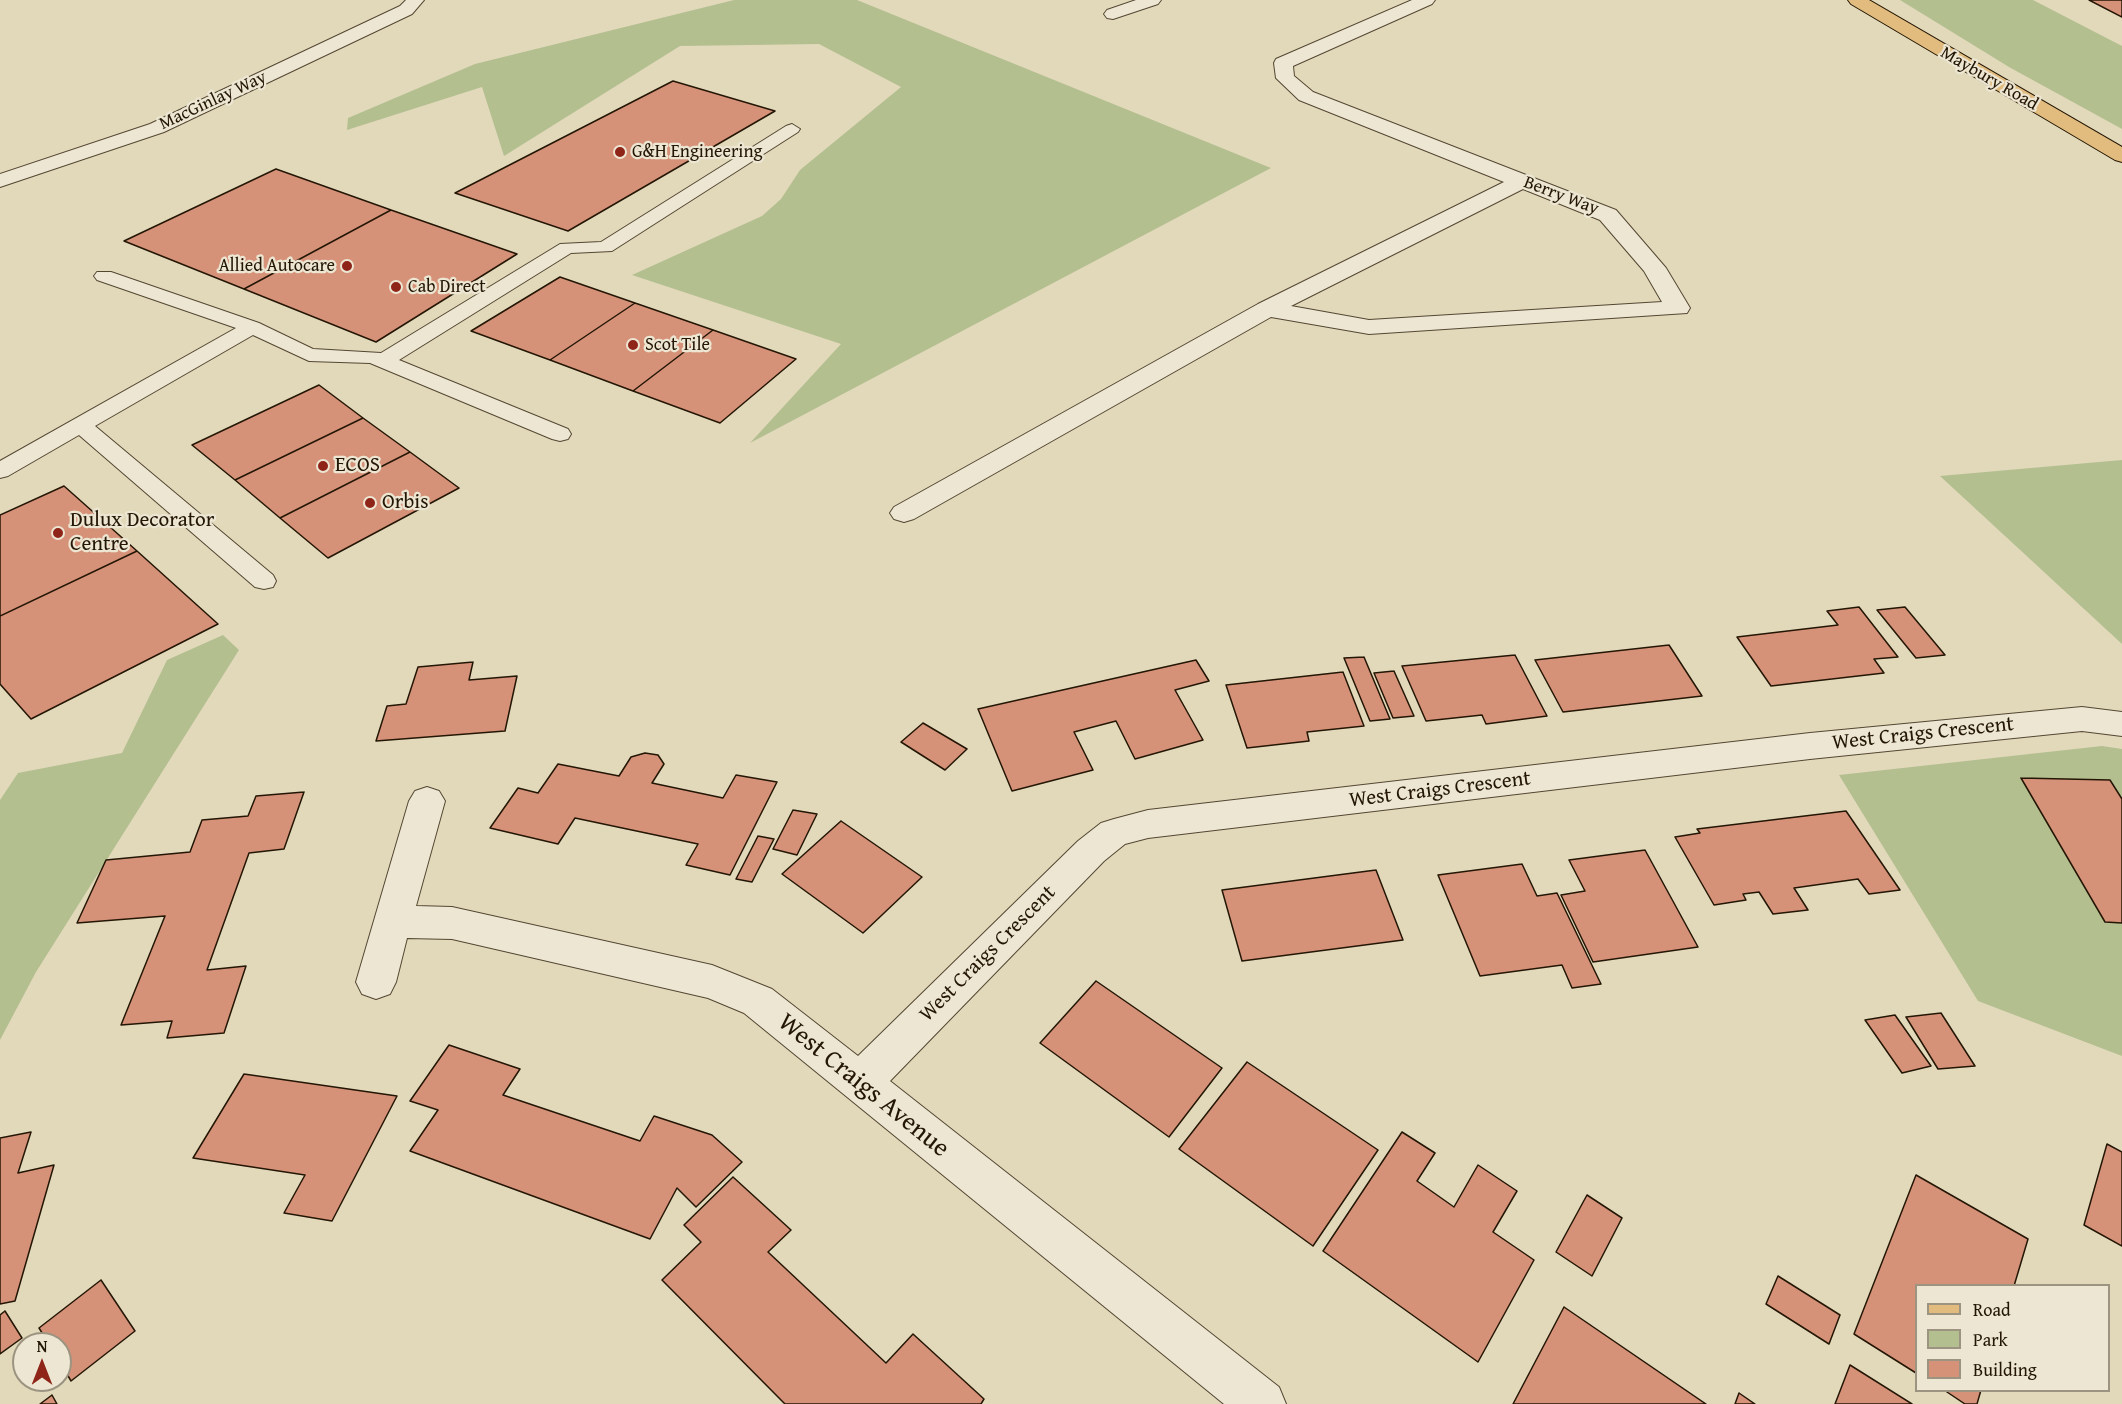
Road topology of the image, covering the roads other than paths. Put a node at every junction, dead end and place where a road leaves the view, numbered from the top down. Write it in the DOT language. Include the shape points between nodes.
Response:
graph roads {
  1 [pos="415,0"];
  2 [pos="1152,0"];
  3 [pos="1426,0"];
  4 [pos="1857,0"];
  5 [pos="1113,14"];
  6 [pos="792,129"];
  7 [pos="2122,156"];
  8 [pos="0,180"];
  9 [pos="1522,181"];
  10 [pos="104,276"];
  11 [pos="1267,309"];
  12 [pos="252,327"];
  13 [pos="383,361"];
  14 [pos="80,424"];
  15 [pos="560,434"];
  16 [pos="0,471"];
  17 [pos="904,513"];
  18 [pos="264,581"];
  19 [pos="2122,724"];
  20 [pos="427,801"];
  21 [pos="392,922"];
  22 [pos="376,982"];
  23 [pos="860,1083"];
  24 [pos="1262,1404"];
  1 -- 8 [label="street, MacGinlay Way" via="406,10 157,128"];
  2 -- 5 [label="street"];
  3 -- 9 [label="street, Berry Way" via="1283,63 1285,78 1306,96"];
  4 -- 7 [label="main road, Maybury Road"];
  6 -- 13 [label="lane" via="605,247 567,248"];
  9 -- 11 [label="street"];
  9 -- 11 [label="street, Berry Way" via="1608,214 1654,268 1678,308 1369,327"];
  10 -- 12 [label="lane"];
  11 -- 17 [label="street"];
  12 -- 13 [label="lane" via="309,355 373,357"];
  12 -- 14 [label="lane"];
  13 -- 15 [label="lane"];
  14 -- 16 [label="lane"];
  14 -- 18 [label="lane"];
  19 -- 23 [label="street, West Craigs Crescent" via="2082,719 1810,746 1148,824 1114,833 1091,851"];
  20 -- 21 [label="street"];
  21 -- 22 [label="street"];
  21 -- 23 [label="street, West Craigs Avenue" via="452,923 712,982 758,1002"];
  23 -- 24 [label="street, West Craigs Avenue"];
}
